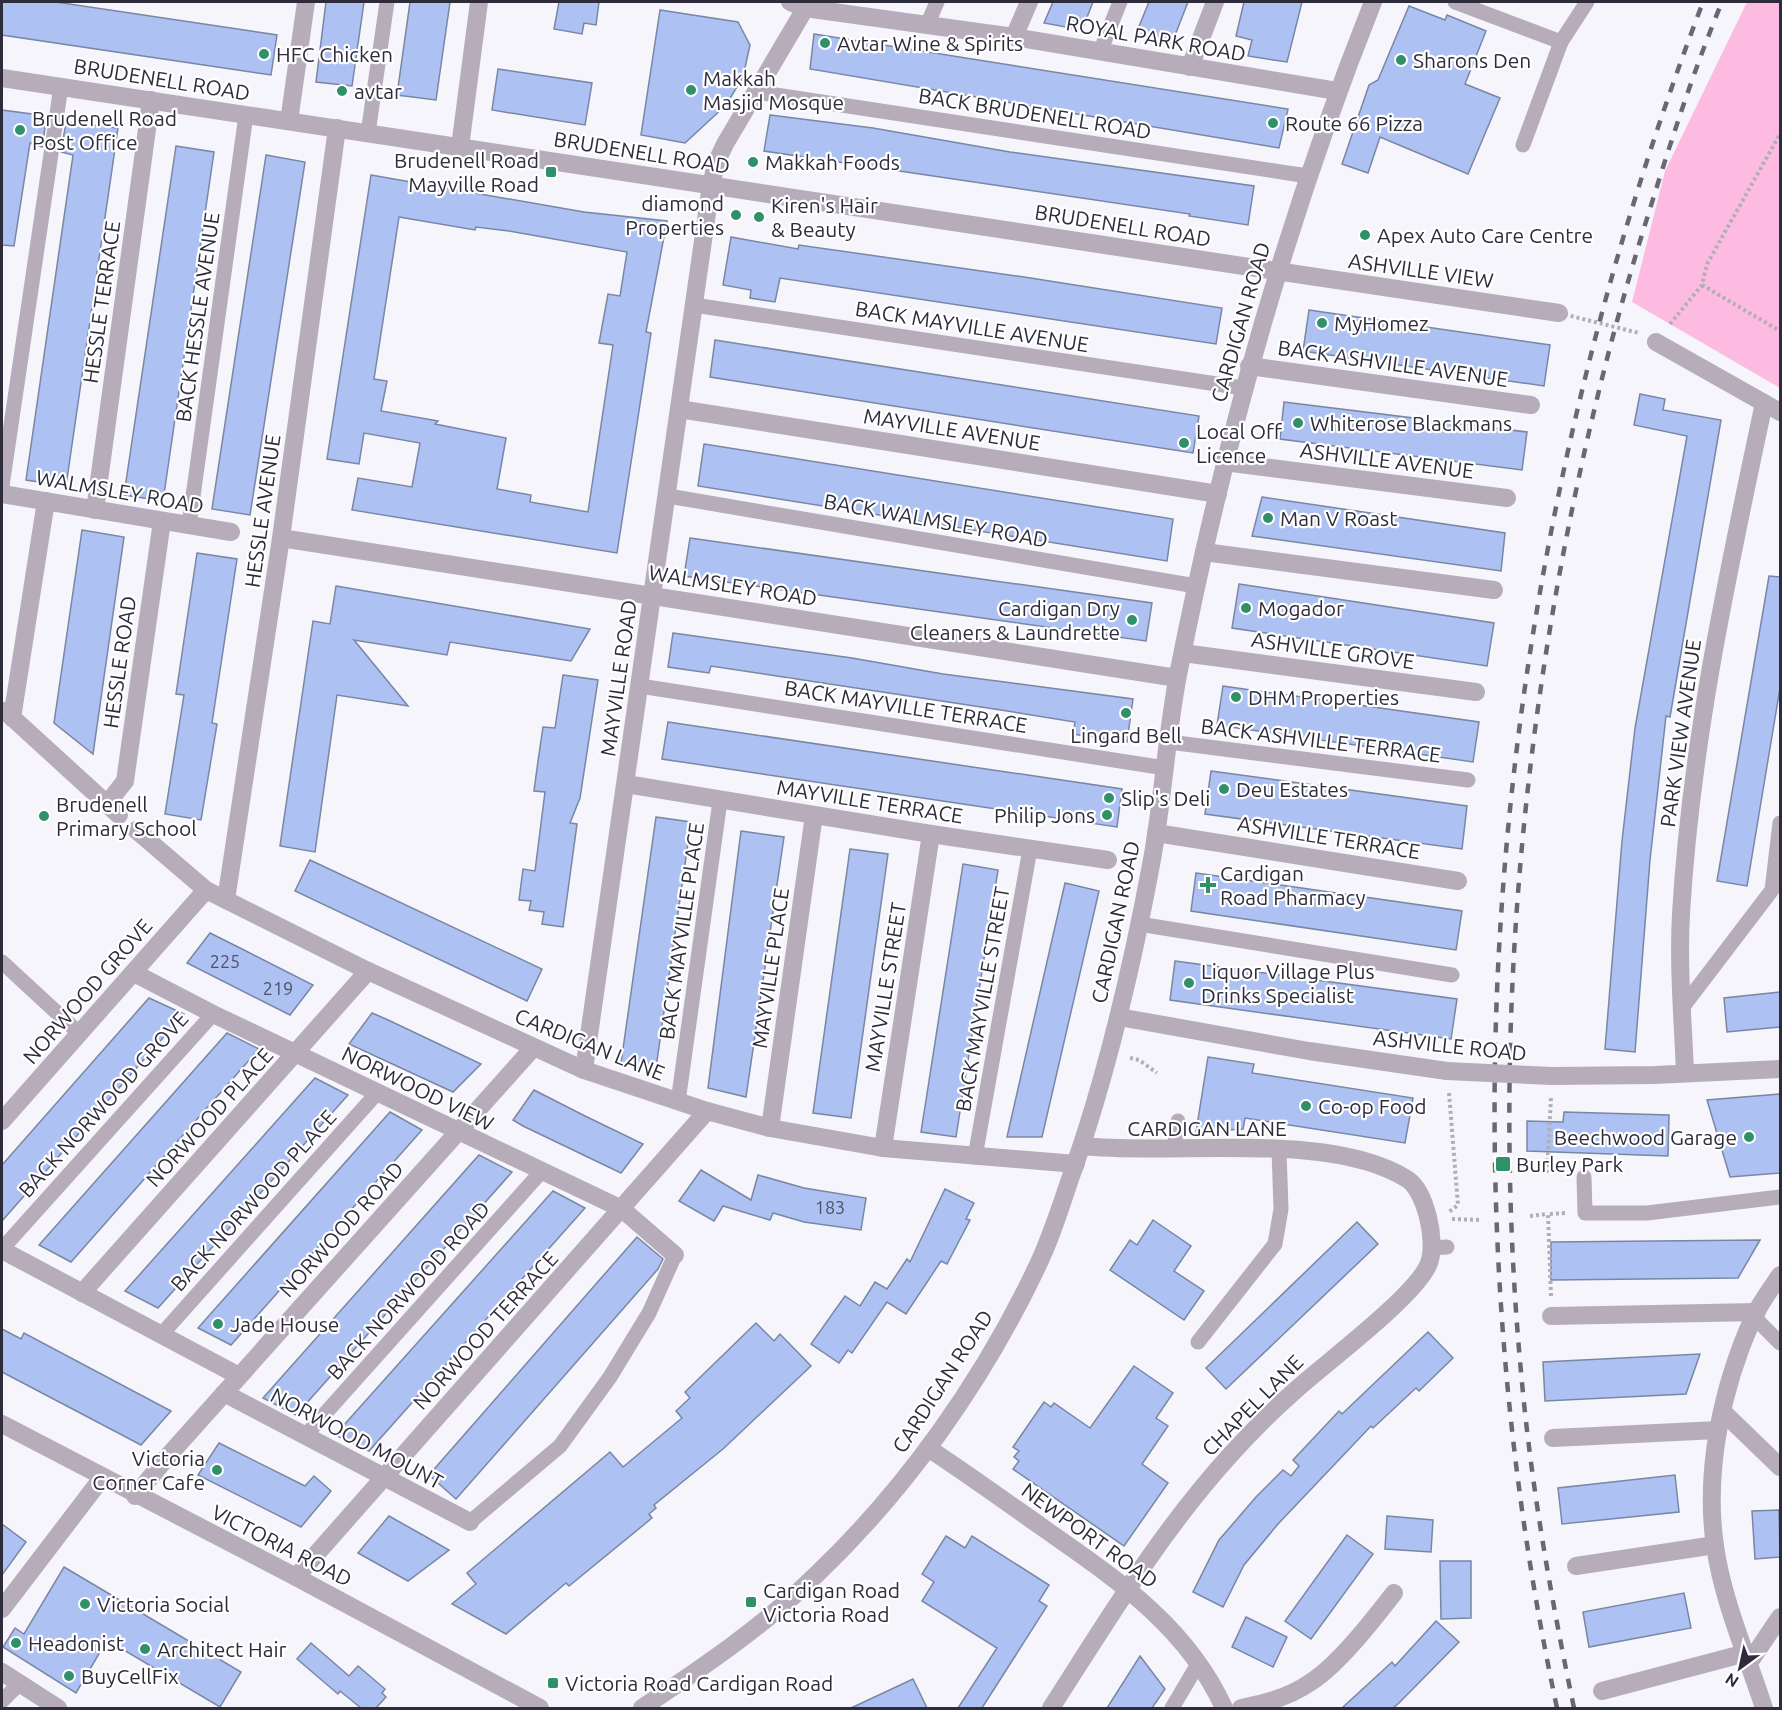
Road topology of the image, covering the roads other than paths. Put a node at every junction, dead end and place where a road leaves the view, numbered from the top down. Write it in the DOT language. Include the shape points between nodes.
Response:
graph roads {
  1 [pos="300,2"];
  2 [pos="387,2"];
  3 [pos="479,2"];
  4 [pos="938,2"];
  5 [pos="1029,2"];
  6 [pos="1120,2"];
  7 [pos="1215,2"];
  8 [pos="1373,2"];
  9 [pos="1455,2"];
  10 [pos="1587,2"];
  11 [pos="801,4"];
  12 [pos="928,24"];
  13 [pos="1014,37"];
  14 [pos="1561,42"];
  15 [pos="1100,51"];
  16 [pos="1190,67"];
  17 [pos="2,78"];
  18 [pos="61,86"];
  19 [pos="1337,91"];
  20 [pos="756,92"];
  21 [pos="151,100"];
  22 [pos="246,115"];
  23 [pos="289,121"];
  24 [pos="337,128"];
  25 [pos="369,133"];
  26 [pos="1523,145"];
  27 [pos="460,147"];
  28 [pos="1308,176"];
  29 [pos="711,185"];
  30 [pos="1276,271"];
  31 [pos="694,305"];
  32 [pos="1559,313"];
  33 [pos="1656,342"];
  34 [pos="1249,366"];
  35 [pos="1243,388"];
  36 [pos="1764,403"];
  37 [pos="1531,405"];
  38 [pos="679,409"];
  39 [pos="1780,412"];
  40 [pos="1224,462"];
  41 [pos="2,486"];
  42 [pos="2,494"];
  43 [pos="1218,494"];
  44 [pos="668,496"];
  45 [pos="1507,498"];
  46 [pos="46,501"];
  47 [pos="95,510"];
  48 [pos="162,521"];
  49 [pos="189,525"];
  50 [pos="231,532"];
  51 [pos="281,538"];
  52 [pos="1204,552"];
  53 [pos="1196,586"];
  54 [pos="1494,590"];
  55 [pos="652,595"];
  56 [pos="1183,653"];
  57 [pos="1178,678"];
  58 [pos="640,686"];
  59 [pos="1476,692"];
  60 [pos="7,713"];
  61 [pos="1169,742"];
  62 [pos="1165,768"];
  63 [pos="1468,780"];
  64 [pos="626,784"];
  65 [pos="720,801"];
  66 [pos="814,815"];
  67 [pos="1780,823"];
  68 [pos="136,830"];
  69 [pos="1156,833"];
  70 [pos="931,834"];
  71 [pos="1030,849"];
  72 [pos="1108,860"];
  73 [pos="1458,881"];
  74 [pos="206,890"];
  75 [pos="226,900"];
  76 [pos="1139,924"];
  77 [pos="2,962"];
  78 [pos="368,971"];
  79 [pos="134,973"];
  80 [pos="1452,975"];
  81 [pos="1682,1008"];
  82 [pos="213,1014"];
  83 [pos="1119,1017"];
  84 [pos="80,1034"];
  85 [pos="533,1048"];
  86 [pos="295,1054"];
  87 [pos="1780,1069"];
  88 [pos="584,1070"];
  89 [pos="1685,1073"];
  90 [pos="377,1093"];
  91 [pos="678,1102"];
  92 [pos="707,1111"];
  93 [pos="1178,1120"];
  94 [pos="2,1121"];
  95 [pos="770,1128"];
  96 [pos="458,1132"];
  97 [pos="883,1148"];
  98 [pos="1174,1149"];
  99 [pos="1279,1150"];
  100 [pos="1079,1155"];
  101 [pos="975,1157"];
  102 [pos="1367,1161"];
  103 [pos="541,1172"];
  104 [pos="1584,1177"];
  105 [pos="1780,1197"];
  106 [pos="622,1209"];
  107 [pos="2,1250"];
  108 [pos="675,1255"];
  109 [pos="1780,1275"];
  110 [pos="82,1293"];
  111 [pos="1755,1315"];
  112 [pos="1551,1316"];
  113 [pos="161,1335"];
  114 [pos="1198,1342"];
  115 [pos="1780,1343"];
  116 [pos="238,1376"];
  117 [pos="224,1394"];
  118 [pos="1721,1421"];
  119 [pos="2,1424"];
  120 [pos="305,1436"];
  121 [pos="1553,1438"];
  122 [pos="928,1449"];
  123 [pos="1780,1467"];
  124 [pos="102,1478"];
  125 [pos="384,1478"];
  126 [pos="135,1496"];
  127 [pos="470,1522"];
  128 [pos="1714,1545"];
  129 [pos="1576,1566"];
  130 [pos="296,1577"];
  131 [pos="1128,1587"];
  132 [pos="1394,1593"];
  133 [pos="2,1609"];
  134 [pos="1780,1617"];
  135 [pos="1748,1658"];
  136 [pos="1198,1664"];
  137 [pos="2,1672"];
  138 [pos="19,1684"];
  139 [pos="1602,1691"];
  140 [pos="2,1701"];
  141 [pos="58,1708"];
  142 [pos="540,1708"];
  143 [pos="642,1708"];
  144 [pos="1051,1708"];
  145 [pos="1172,1708"];
  146 [pos="1224,1708"];
  147 [pos="1241,1708"];
  148 [pos="1764,1708"];
  1 -- 23 [label="street"];
  2 -- 25 [label="lane"];
  3 -- 27 [label="street"];
  4 -- 12 [label="lane"];
  5 -- 13 [label="street"];
  6 -- 15 [label="lane"];
  7 -- 16 [label="street"];
  8 -- 19 [label="street, CARDIGAN ROAD"];
  9 -- 14 [label="lane"];
  10 -- 14 [label="lane"];
  11 -- 12 [label="street, ROYAL PARK ROAD"];
  11 -- 20 [label="street, MAYVILLE ROAD"];
  12 -- 13 [label="street, ROYAL PARK ROAD"];
  13 -- 15 [label="street, ROYAL PARK ROAD"];
  14 -- 26 [label="lane"];
  15 -- 16 [label="street, ROYAL PARK ROAD"];
  16 -- 19 [label="street, ROYAL PARK ROAD"];
  17 -- 18 [label="street, BRUDENELL ROAD"];
  18 -- 21 [label="street, BRUDENELL ROAD"];
  18 -- 41 [label="lane"];
  19 -- 28 [label="street, CARDIGAN ROAD"];
  20 -- 28 [label="lane, BACK BRUDENELL ROAD"];
  20 -- 29 [label="street, MAYVILLE ROAD" via="717,161"];
  21 -- 22 [label="street, BRUDENELL ROAD"];
  21 -- 47 [label="street, HESSLE TERRACE"];
  22 -- 23 [label="street, BRUDENELL ROAD"];
  22 -- 49 [label="lane, BACK HESSLE AVENUE"];
  23 -- 24 [label="street, BRUDENELL ROAD"];
  24 -- 25 [label="street, BRUDENELL ROAD"];
  24 -- 51 [label="street, HESSLE AVENUE"];
  25 -- 27 [label="street, BRUDENELL ROAD"];
  27 -- 29 [label="street, BRUDENELL ROAD"];
  28 -- 30 [label="street, CARDIGAN ROAD"];
  29 -- 30 [label="street, BRUDENELL ROAD"];
  29 -- 31 [label="street, MAYVILLE ROAD"];
  30 -- 32 [label="street, ASHVILLE VIEW"];
  30 -- 34 [label="street, CARDIGAN ROAD"];
  31 -- 35 [label="lane, BACK MAYVILLE AVENUE"];
  31 -- 38 [label="street, MAYVILLE ROAD"];
  33 -- 36 [label="street"];
  34 -- 35 [label="street, CARDIGAN ROAD"];
  34 -- 37 [label="street, BACK ASHVILLE AVENUE"];
  35 -- 40 [label="street, CARDIGAN ROAD"];
  36 -- 39 [label="street"];
  36 -- 81 [label="street, PARK VIEW AVENUE" via="1721,605 1695,756 1681,916"];
  38 -- 43 [label="street, MAYVILLE AVENUE"];
  38 -- 44 [label="street, MAYVILLE ROAD"];
  40 -- 43 [label="street, CARDIGAN ROAD"];
  40 -- 45 [label="street, ASHVILLE AVENUE"];
  42 -- 46 [label="street, WALMSLEY ROAD"];
  43 -- 52 [label="street, CARDIGAN ROAD"];
  44 -- 53 [label="lane, BACK WALMSLEY ROAD"];
  44 -- 55 [label="street, MAYVILLE ROAD"];
  46 -- 47 [label="street, WALMSLEY ROAD"];
  46 -- 60 [label="street"];
  47 -- 48 [label="street, WALMSLEY ROAD"];
  48 -- 49 [label="street, WALMSLEY ROAD"];
  48 -- 60 [label="street, HESSLE ROAD" via="124,781 113,810"];
  49 -- 50 [label="street, WALMSLEY ROAD"];
  51 -- 55 [label="street, WALMSLEY ROAD"];
  51 -- 75 [label="street, HESSLE AVENUE"];
  52 -- 53 [label="street, CARDIGAN ROAD"];
  52 -- 54 [label="street"];
  53 -- 56 [label="street, CARDIGAN ROAD"];
  55 -- 57 [label="street, WALMSLEY ROAD"];
  55 -- 58 [label="street, MAYVILLE ROAD"];
  56 -- 57 [label="street, CARDIGAN ROAD"];
  56 -- 59 [label="street, ASHVILLE GROVE"];
  57 -- 61 [label="street, CARDIGAN ROAD"];
  58 -- 62 [label="lane, BACK MAYVILLE TERRACE"];
  58 -- 64 [label="street, MAYVILLE ROAD"];
  61 -- 62 [label="street, CARDIGAN ROAD"];
  61 -- 63 [label="lane, BACK ASHVILLE TERRACE"];
  62 -- 69 [label="street, CARDIGAN ROAD"];
  64 -- 65 [label="street, MAYVILLE TERRACE"];
  64 -- 88 [label="street, MAYVILLE ROAD"];
  65 -- 66 [label="street, MAYVILLE TERRACE"];
  65 -- 91 [label="lane, BACK MAYVILLE PLACE"];
  66 -- 70 [label="street, MAYVILLE TERRACE"];
  66 -- 95 [label="street, MAYVILLE PLACE"];
  67 -- 81 [label="lane" via="1772,890"];
  68 -- 74 [label="street, CARDIGAN LANE"];
  69 -- 73 [label="street, ASHVILLE TERRACE"];
  69 -- 76 [label="street, CARDIGAN ROAD"];
  70 -- 71 [label="street, MAYVILLE TERRACE"];
  70 -- 97 [label="street, MAYVILLE STREET"];
  71 -- 72 [label="street, MAYVILLE TERRACE"];
  71 -- 101 [label="lane, BACK MAYVILLE STREET"];
  74 -- 75 [label="street, CARDIGAN LANE"];
  74 -- 79 [label="street, NORWOOD GROVE"];
  75 -- 78 [label="street, CARDIGAN LANE"];
  76 -- 80 [label="lane"];
  76 -- 83 [label="street, CARDIGAN ROAD"];
  77 -- 84 [label="lane"];
  78 -- 85 [label="street, CARDIGAN LANE"];
  78 -- 86 [label="street, NORWOOD PLACE"];
  79 -- 82 [label="street, NORWOOD VIEW"];
  79 -- 84 [label="street, NORWOOD GROVE"];
  81 -- 89 [label="street, PARK VIEW AVENUE"];
  82 -- 86 [label="street, NORWOOD VIEW"];
  82 -- 107 [label="lane, BACK NORWOOD GROVE"];
  83 -- 89 [label="street, ASHVILLE ROAD, bridge" via="1447,1071 1552,1076"];
  83 -- 100 [label="street, CARDIGAN ROAD"];
  84 -- 94 [label="street, NORWOOD GROVE"];
  85 -- 88 [label="street, CARDIGAN LANE"];
  85 -- 96 [label="street, NORWOOD ROAD"];
  86 -- 90 [label="street, NORWOOD VIEW"];
  86 -- 110 [label="street, NORWOOD PLACE"];
  87 -- 89 [label="street, ASHVILLE ROAD"];
  88 -- 91 [label="street, CARDIGAN LANE"];
  90 -- 96 [label="street, NORWOOD VIEW"];
  90 -- 113 [label="lane, BACK NORWOOD PLACE"];
  91 -- 92 [label="street, CARDIGAN LANE"];
  92 -- 95 [label="street, CARDIGAN LANE"];
  92 -- 106 [label="street, NORWOOD TERRACE"];
  93 -- 98 [label="lane"];
  95 -- 97 [label="street, CARDIGAN LANE"];
  96 -- 103 [label="street, NORWOOD VIEW"];
  96 -- 116 [label="street, NORWOOD ROAD"];
  97 -- 101 [label="street, CARDIGAN LANE"];
  98 -- 99 [label="street, CARDIGAN LANE"];
  98 -- 100 [label="street, CARDIGAN LANE"];
  99 -- 102 [label="street, CARDIGAN LANE" via="1348,1154"];
  99 -- 114 [label="lane" via="1281,1209 1275,1244"];
  100 -- 101 [label="street, CARDIGAN LANE"];
  100 -- 122 [label="street, CARDIGAN ROAD" via="1036,1269 993,1352"];
  102 -- 131 [label="street, CHAPEL LANE" via="1408,1180 1418,1193 1439,1247 1420,1278 1233,1452"];
  103 -- 106 [label="street, NORWOOD VIEW"];
  103 -- 120 [label="lane, BACK NORWOOD ROAD"];
  104 -- 105 [label="lane" via="1585,1213 1647,1213"];
  106 -- 108 [label="street, NORWOOD VIEW"];
  106 -- 125 [label="street, NORWOOD TERRACE"];
  107 -- 110 [label="street"];
  108 -- 127 [label="lane" via="644,1323 560,1446"];
  109 -- 111 [label="street"];
  110 -- 113 [label="street"];
  111 -- 112 [label="street"];
  111 -- 115 [label="lane"];
  111 -- 118 [label="street"];
  113 -- 116 [label="street"];
  116 -- 117 [label="street, NORWOOD ROAD"];
  117 -- 120 [label="street, NORWOOD MOUNT"];
  117 -- 126 [label="street, NORWOOD ROAD"];
  118 -- 121 [label="street"];
  118 -- 123 [label="street"];
  118 -- 128 [label="street" via="1714,1461"];
  119 -- 124 [label="street, VICTORIA ROAD"];
  120 -- 125 [label="street, NORWOOD MOUNT"];
  122 -- 131 [label="street, NEWPORT ROAD"];
  122 -- 143 [label="street, CARDIGAN ROAD" via="818,1574 732,1648"];
  124 -- 126 [label="street, VICTORIA ROAD"];
  124 -- 133 [label="street"];
  125 -- 127 [label="street, NORWOOD MOUNT"];
  125 -- 130 [label="street, NORWOOD TERRACE"];
  126 -- 130 [label="street, VICTORIA ROAD"];
  128 -- 129 [label="street"];
  128 -- 135 [label="street" via="1725,1593"];
  130 -- 142 [label="street, VICTORIA ROAD"];
  131 -- 136 [label="street, NEWPORT ROAD" via="1170,1625"];
  131 -- 144 [label="street, CHAPEL LANE"];
  132 -- 147 [label="street" via="1358,1638 1311,1682 1262,1704"];
  134 -- 135 [label="street"];
  135 -- 139 [label="street"];
  135 -- 148 [label="street"];
  136 -- 145 [label="lane"];
  136 -- 146 [label="street, NEWPORT ROAD"];
  137 -- 138 [label="street"];
  138 -- 140 [label="lane"];
  138 -- 141 [label="street"];
}
